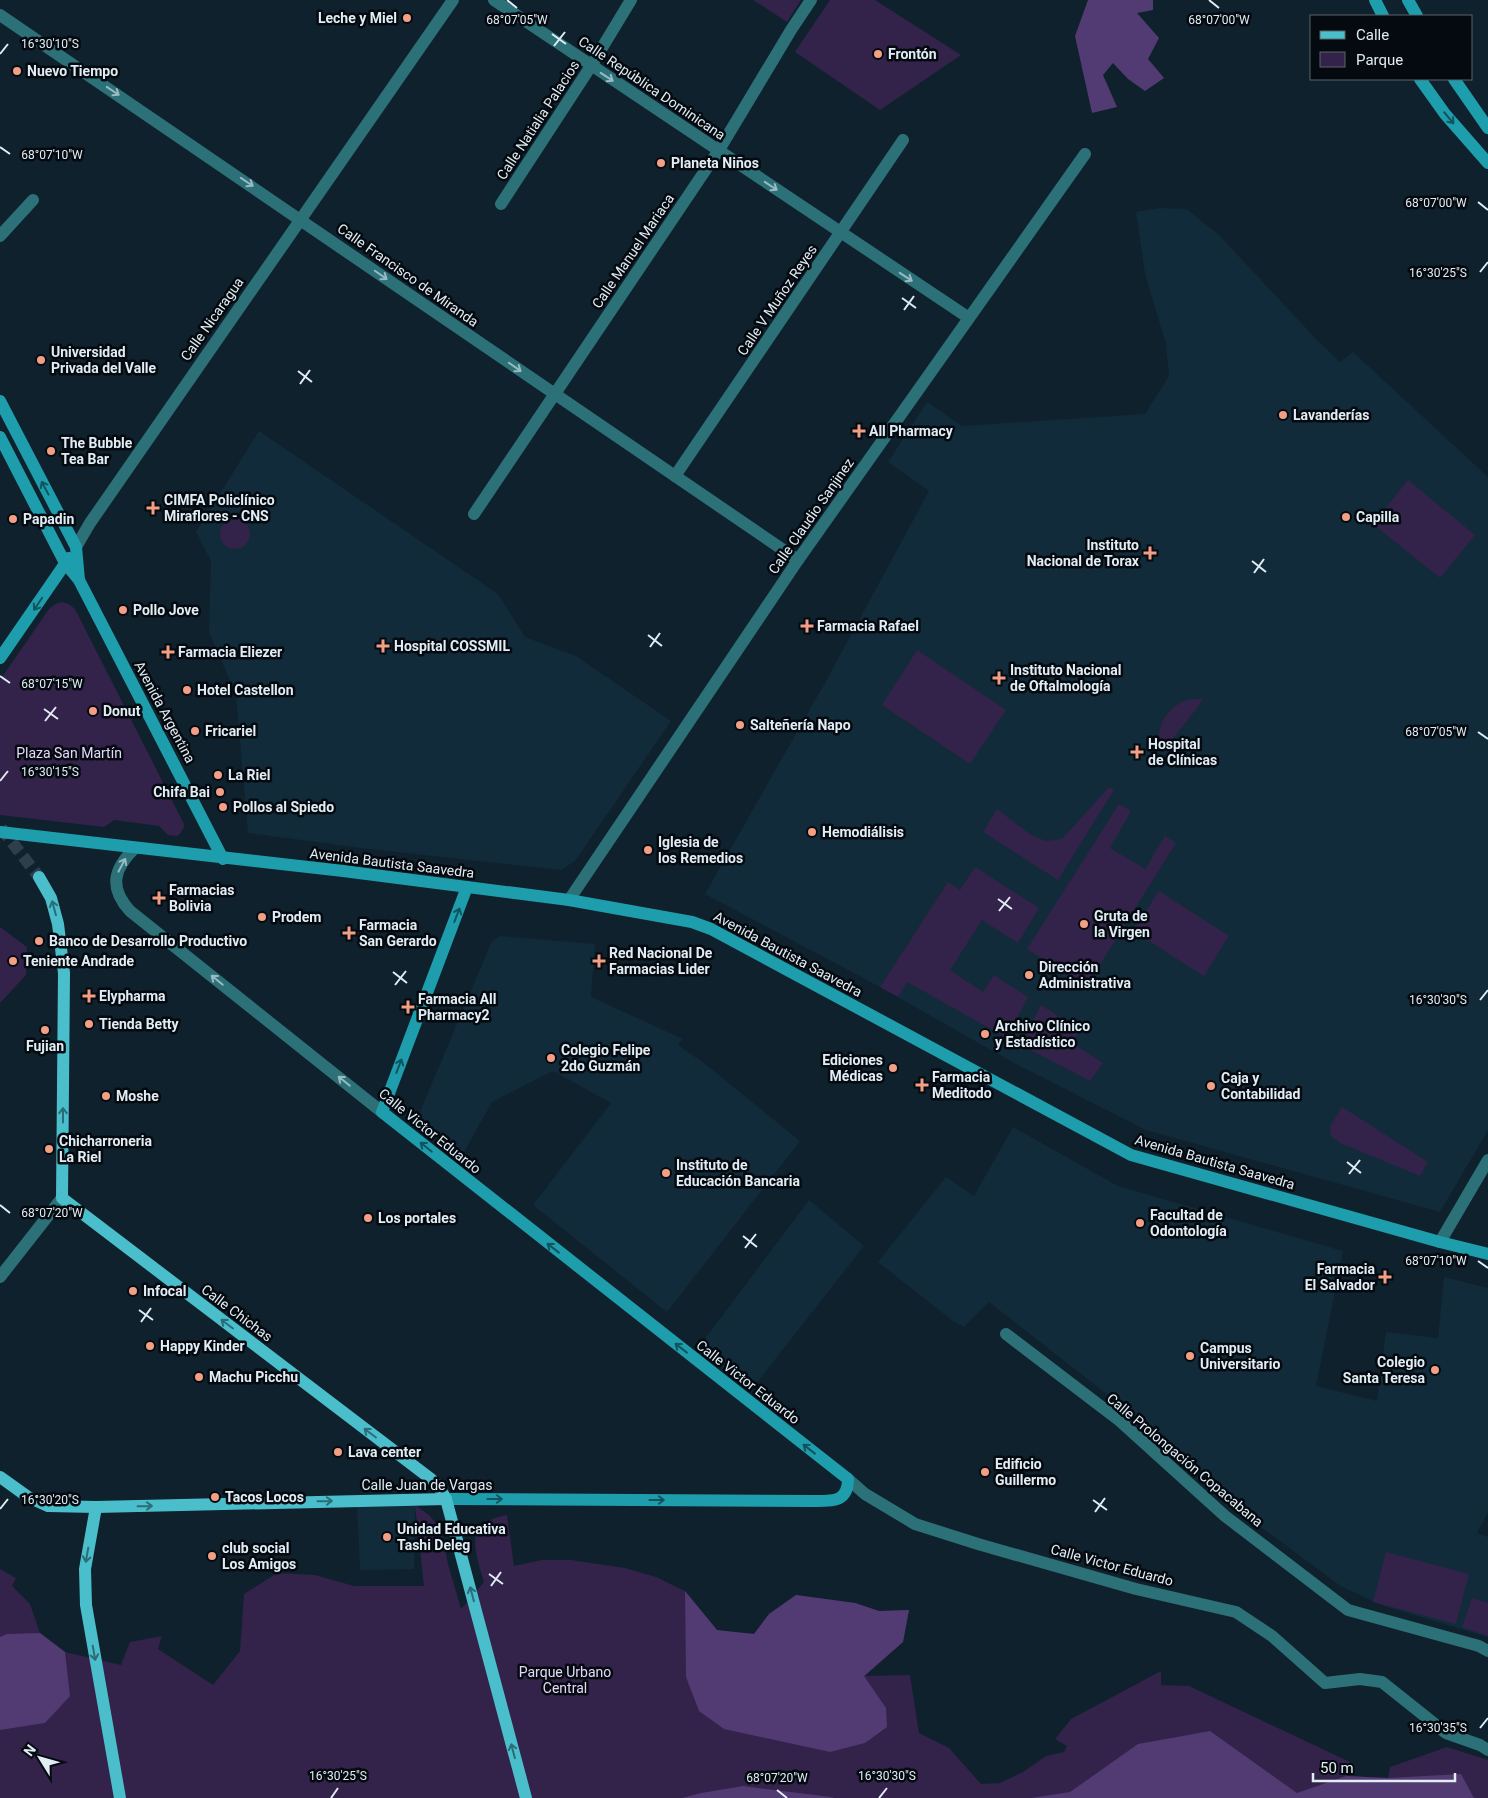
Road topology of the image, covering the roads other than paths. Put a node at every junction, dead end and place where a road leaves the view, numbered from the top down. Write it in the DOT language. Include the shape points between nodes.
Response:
graph roads {
  1 [pos="453,0"];
  2 [pos="494,0"];
  3 [pos="631,0"];
  4 [pos="811,0"];
  5 [pos="1375,0"];
  6 [pos="1408,0"];
  7 [pos="0,15"];
  8 [pos="1382,15"];
  9 [pos="1416,15"];
  10 [pos="591,66"];
  11 [pos="1421,80"];
  12 [pos="1455,80"];
  13 [pos="1488,128"];
  14 [pos="903,140"];
  15 [pos="719,150"];
  16 [pos="1085,154"];
  17 [pos="1488,163"];
  18 [pos="33,200"];
  19 [pos="501,204"];
  20 [pos="300,218"];
  21 [pos="840,233"];
  22 [pos="0,236"];
  23 [pos="969,318"];
  24 [pos="554,394"];
  25 [pos="0,401"];
  26 [pos="20,440"];
  27 [pos="3,443"];
  28 [pos="675,476"];
  29 [pos="474,514"];
  30 [pos="76,547"];
  31 [pos="798,560"];
  32 [pos="65,564"];
  33 [pos="79,580"];
  34 [pos="1,656"];
  35 [pos="0,832"];
  36 [pos="135,848"];
  37 [pos="223,859"];
  38 [pos="40,877"];
  39 [pos="468,888"];
  40 [pos="569,900"];
  41 [pos="382,1112"];
  42 [pos="1488,1160"];
  43 [pos="62,1198"];
  44 [pos="1440,1242"];
  45 [pos="1488,1254"];
  46 [pos="0,1277"];
  47 [pos="1006,1334"];
  48 [pos="0,1477"];
  49 [pos="848,1479"];
  50 [pos="446,1499"];
  51 [pos="96,1507"];
  52 [pos="1488,1651"];
  53 [pos="1488,1750"];
  54 [pos="120,1798"];
  55 [pos="526,1798"];
  1 -- 20 [label="street, Calle Nicaragua"];
  2 -- 10 [label="street, Calle República Dominicana"];
  3 -- 10 [label="street, Calle Natialia Palacios"];
  4 -- 15 [label="street, Calle Manuel Mariaca"];
  5 -- 8 [label="main road"];
  6 -- 9 [label="main road"];
  7 -- 20 [label="street, Calle Francisco de Miranda, one-way"];
  10 -- 15 [label="street, Calle República Dominicana, one-way"];
  10 -- 19 [label="street, Calle Natialia Palacios"];
  11 -- 17 [label="main road, one-way"];
  12 -- 13 [label="main road"];
  14 -- 21 [label="street, Calle V Muñoz Reyes"];
  15 -- 21 [label="street, Calle República Dominicana, one-way"];
  15 -- 24 [label="street, Calle Manuel Mariaca"];
  16 -- 23 [label="street, Calle Claudio Sanjinez"];
  18 -- 22 [label="street"];
  20 -- 24 [label="street, Calle Francisco de Miranda, one-way"];
  20 -- 30 [label="street, Calle Nicaragua"];
  21 -- 23 [label="street, Calle República Dominicana, one-way"];
  21 -- 28 [label="street, Calle V Muñoz Reyes"];
  23 -- 31 [label="street, Calle Claudio Sanjinez"];
  24 -- 28 [label="street, Calle Francisco de Miranda"];
  24 -- 29 [label="street, Calle Manuel Mariaca"];
  25 -- 26 [label="main road, Avenida Argentina"];
  26 -- 27 [label="main road"];
  30 -- 26 [label="main road, Avenida Argentina, one-way"];
  27 -- 32 [label="main road, Avenida Argentina"];
  28 -- 31 [label="street, Calle Francisco de Miranda"];
  30 -- 32 [label="main road, Calle Nicaragua"];
  30 -- 33 [label="main road, Avenida Argentina"];
  31 -- 40 [label="street, Calle Claudio Sanjinez"];
  32 -- 33 [label="main road, Avenida Argentina"];
  32 -- 34 [label="main road, Calle Nicaragua, one-way"];
  33 -- 37 [label="main road, Avenida Argentina"];
  35 -- 36 [label="main road, Avenida Bautista Saavedra"];
  36 -- 37 [label="main road, Avenida Bautista Saavedra"];
  41 -- 36 [label="street, Calle Victor Eduardo, one-way" via="130,911 116,886 118,870"];
  37 -- 39 [label="main road, Avenida Bautista Saavedra"];
  43 -- 38 [label="main road, one-way" via="64,974 58,924 51,898"];
  39 -- 40 [label="main road, Avenida Bautista Saavedra"];
  41 -- 39 [label="main road, one-way"];
  40 -- 44 [label="main road, Avenida Bautista Saavedra" via="692,922 711,929 1131,1155"];
  49 -- 41 [label="main road, Calle Victor Eduardo, one-way"];
  42 -- 44 [label="street"];
  43 -- 46 [label="street"];
  50 -- 43 [label="main road, Calle Chichas, one-way" via="431,1479"];
  44 -- 45 [label="main road, Avenida Bautista Saavedra"];
  47 -- 52 [label="street, Calle Prolongación Copacabana" via="1120,1421 1225,1516 1348,1610"];
  48 -- 51 [label="main road, Calle Juan de Vargas" via="28,1497 48,1506"];
  50 -- 49 [label="main road, Calle Juan de Vargas, one-way" via="833,1501 845,1493"];
  49 -- 53 [label="street, Calle Victor Eduardo" via="865,1494 915,1524 1108,1581 1236,1612 1272,1636 1325,1683 1360,1679 1382,1682 1446,1733"];
  51 -- 50 [label="main road, Calle Juan de Vargas, one-way"];
  55 -- 50 [label="main road, Calle Chichas, one-way"];
  51 -- 54 [label="main road, one-way" via="85,1569 86,1605"];
}
